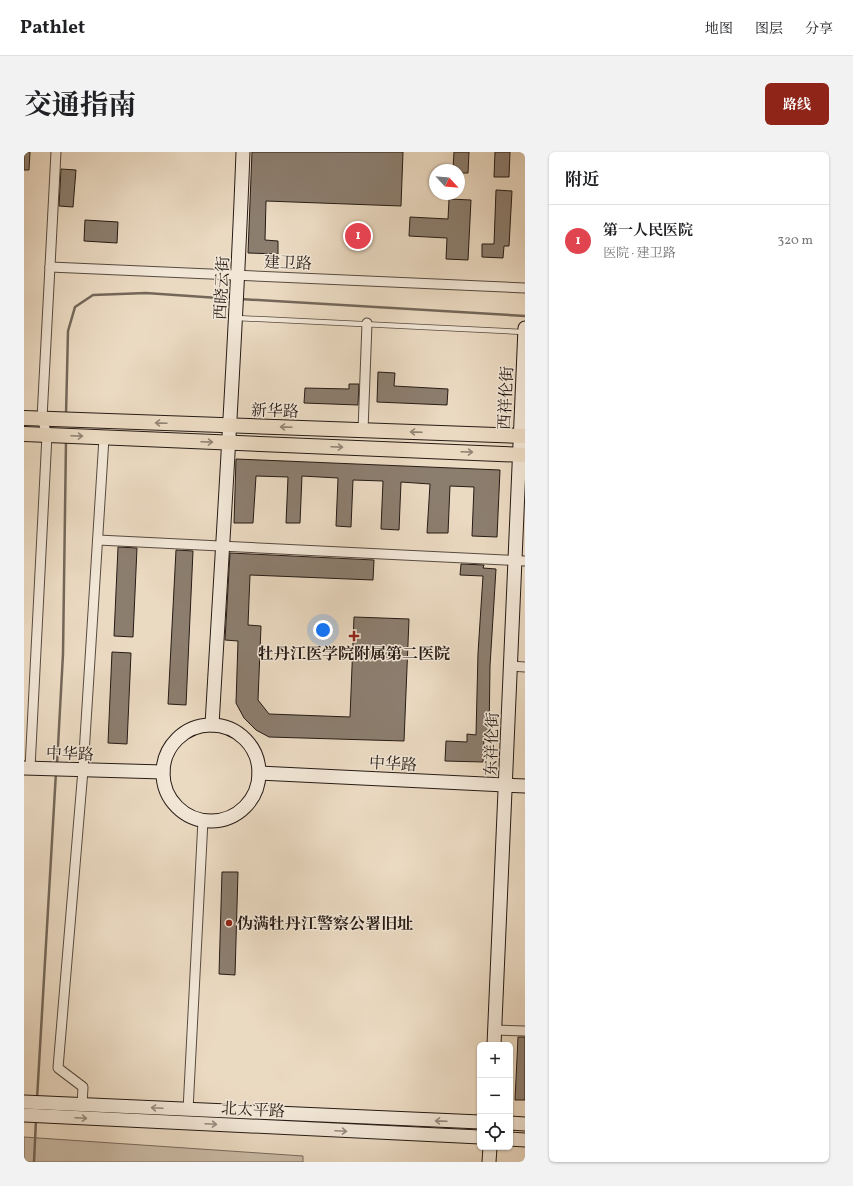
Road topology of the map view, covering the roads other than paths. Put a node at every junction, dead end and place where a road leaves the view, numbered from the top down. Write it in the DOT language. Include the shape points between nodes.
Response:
graph roads {
  1 [pos="56,152"];
  2 [pos="243,152"];
  3 [pos="50,267"];
  4 [pos="238,275"];
  5 [pos="525,288"];
  6 [pos="237,318"];
  7 [pos="367,323"];
  8 [pos="525,328"];
  9 [pos="525,332"];
  10 [pos="24,418"];
  11 [pos="42,418"];
  12 [pos="228,425"];
  13 [pos="362,430"];
  14 [pos="24,434"];
  15 [pos="47,435"];
  16 [pos="104,438"];
  17 [pos="228,443"];
  18 [pos="522,445"];
  19 [pos="98,540"];
  20 [pos="222,545"];
  21 [pos="520,561"];
  22 [pos="511,666"];
  23 [pos="525,667"];
  24 [pos="212,725"];
  25 [pos="27,768"];
  26 [pos="83,770"];
  27 [pos="163,772"];
  28 [pos="259,773"];
  29 [pos="506,785"];
  30 [pos="525,786"];
  31 [pos="203,820"];
  32 [pos="495,1030"];
  33 [pos="525,1031"];
  34 [pos="494,1042"];
  35 [pos="82,1105"];
  36 [pos="33,1109"];
  37 [pos="188,1110"];
  38 [pos="477,1122"];
  39 [pos="513,1124"];
  40 [pos="525,1124"];
  41 [pos="477,1137"];
  42 [pos="513,1139"];
  43 [pos="525,1140"];
  44 [pos="490,1150"];
  45 [pos="490,1162"];
  1 -- 3 [label="street"];
  2 -- 4 [label="street, 西晓云街"];
  3 -- 4 [label="street, 建卫路"];
  3 -- 11 [label="street"];
  4 -- 5 [label="street, 建卫路"];
  4 -- 6 [label="street, 西晓云街"];
  6 -- 7 [label="lane"];
  6 -- 12 [label="street, 西晓云街"];
  7 -- 9 [label="lane"];
  7 -- 13 [label="street"];
  8 -- 9 [label="street, 西祥伦街"];
  9 -- 18 [label="street, 西祥伦街"];
  10 -- 11 [label="main road, 新华路"];
  12 -- 11 [label="main road, 新华路, one-way"];
  11 -- 15 [label="street"];
  13 -- 12 [label="main road, 新华路, one-way"];
  12 -- 17 [label="street, 西晓云街"];
  18 -- 13 [label="main road, 新华路, one-way"];
  14 -- 15 [label="main road"];
  15 -- 16 [label="main road, one-way"];
  15 -- 25 [label="street"];
  16 -- 17 [label="main road, one-way"];
  16 -- 19 [label="street"];
  17 -- 18 [label="main road, one-way"];
  17 -- 20 [label="street, 西晓云街"];
  18 -- 21 [label="street, 东祥伦街"];
  19 -- 20 [label="street"];
  19 -- 26 [label="street"];
  20 -- 21 [label="street"];
  20 -- 24 [label="street, 西晓云街"];
  21 -- 22 [label="street, 东祥伦街"];
  22 -- 23 [label="street"];
  22 -- 29 [label="street, 东祥伦街"];
  24 -- 27 [label="street" via="197,727 183,734 173,744 166,757"];
  24 -- 28 [label="street" via="226,727 240,734 257,758"];
  25 -- 26 [label="street, 中华路"];
  26 -- 27 [label="street, 中华路"];
  26 -- 35 [label="street" via="58,1068 83,1087"];
  27 -- 31 [label="street" via="165,786 171,799 192,817"];
  28 -- 29 [label="street, 中华路"];
  28 -- 31 [label="street" via="256,789 237,813 222,819"];
  29 -- 30 [label="street, 中华路"];
  29 -- 32 [label="street, 东祥伦街"];
  31 -- 37 [label="street"];
  32 -- 33 [label="street"];
  32 -- 34 [label="street, 东祥伦街"];
  35 -- 36 [label="street, 北太平路"];
  37 -- 35 [label="street, 北太平路, one-way"];
  36 -- 41 [label="street, 北太平路, one-way"];
  38 -- 37 [label="street, 北太平路, one-way"];
  39 -- 40 [label="street"];
  42 -- 43 [label="street"];
  44 -- 45 [label="street"];
}
